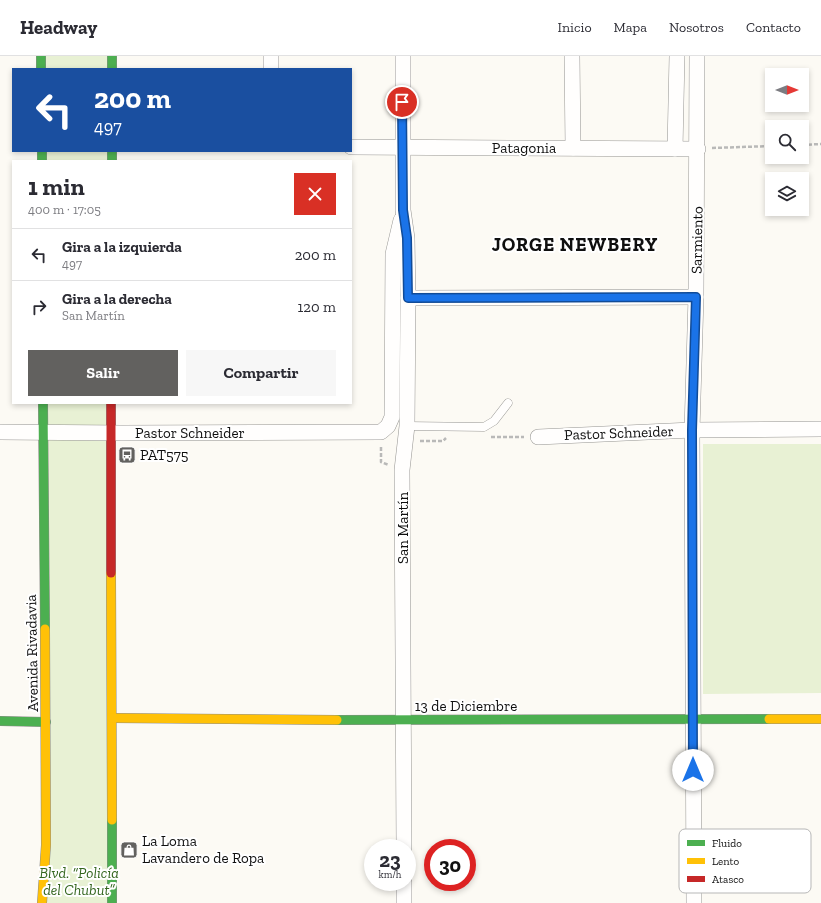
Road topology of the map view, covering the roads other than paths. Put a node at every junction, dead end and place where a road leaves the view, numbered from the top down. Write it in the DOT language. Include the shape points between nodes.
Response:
graph roads {
  1 [pos="41,56"];
  2 [pos="112,56"];
  3 [pos="271,56"];
  4 [pos="403,56"];
  5 [pos="572,56"];
  6 [pos="677,56"];
  7 [pos="697,56"];
  8 [pos="41,68"];
  9 [pos="112,68"];
  10 [pos="271,68"];
  11 [pos="352,147"];
  12 [pos="402,147"];
  13 [pos="573,148"];
  14 [pos="675,149"];
  15 [pos="698,149"];
  16 [pos="403,210"];
  17 [pos="696,297"];
  18 [pos="408,298"];
  19 [pos="508,403"];
  20 [pos="43,404"];
  21 [pos="111,404"];
  22 [pos="407,426"];
  23 [pos="821,429"];
  24 [pos="692,430"];
  25 [pos="0,432"];
  26 [pos="381,432"];
  27 [pos="44,433"];
  28 [pos="111,434"];
  29 [pos="538,437"];
  30 [pos="112,718"];
  31 [pos="693,719"];
  32 [pos="821,719"];
  33 [pos="404,720"];
  34 [pos="0,721"];
  35 [pos="46,722"];
  36 [pos="694,829"];
  37 [pos="404,839"];
  38 [pos="404,891"];
  39 [pos="694,893"];
  40 [pos="42,903"];
  41 [pos="112,903"];
  42 [pos="404,903"];
  43 [pos="694,903"];
  1 -- 8 [label="main road"];
  2 -- 9 [label="main road"];
  3 -- 10 [label="street"];
  4 -- 12 [label="street, San Martín"];
  5 -- 13 [label="street"];
  6 -- 14 [label="street"];
  7 -- 15 [label="street, Sarmiento"];
  11 -- 12 [label="street, Patagonia"];
  12 -- 13 [label="street, Patagonia"];
  12 -- 16 [label="street, San Martín"];
  13 -- 14 [label="street, Patagonia"];
  14 -- 15 [label="street, Patagonia"];
  15 -- 17 [label="street, Sarmiento"];
  16 -- 18 [label="street, San Martín" via="407,238"];
  16 -- 26 [label="street, San Martín" via="393,254 392,417 388,426"];
  17 -- 18 [label="street"];
  17 -- 24 [label="street, Sarmiento"];
  18 -- 22 [label="street, San Martín"];
  19 -- 22 [label="lane" via="494,421 484,427"];
  20 -- 27 [label="main road, Avenida Rivadavia"];
  21 -- 28 [label="main road"];
  22 -- 33 [label="street, San Martín" via="402,470"];
  23 -- 24 [label="street, Pastor Schneider"];
  24 -- 29 [label="street, Pastor Schneider"];
  24 -- 31 [label="street, Sarmiento"];
  25 -- 27 [label="street, Pastor Schneider"];
  26 -- 28 [label="street, Pastor Schneider"];
  27 -- 28 [label="street, Pastor Schneider"];
  27 -- 35 [label="main road, Avenida Rivadavia"];
  28 -- 30 [label="main road"];
  30 -- 33 [label="main road, 13 de Diciembre"];
  30 -- 41 [label="main road"];
  31 -- 32 [label="main road, 13 de Diciembre"];
  31 -- 33 [label="main road, 13 de Diciembre"];
  31 -- 36 [label="street, Sarmiento"];
  33 -- 37 [label="street, San Martín"];
  34 -- 35 [label="main road"];
  35 -- 40 [label="main road, Avenida Rivadavia" via="46,845"];
  38 -- 42 [label="street"];
  39 -- 43 [label="street, Sarmiento"];
}
